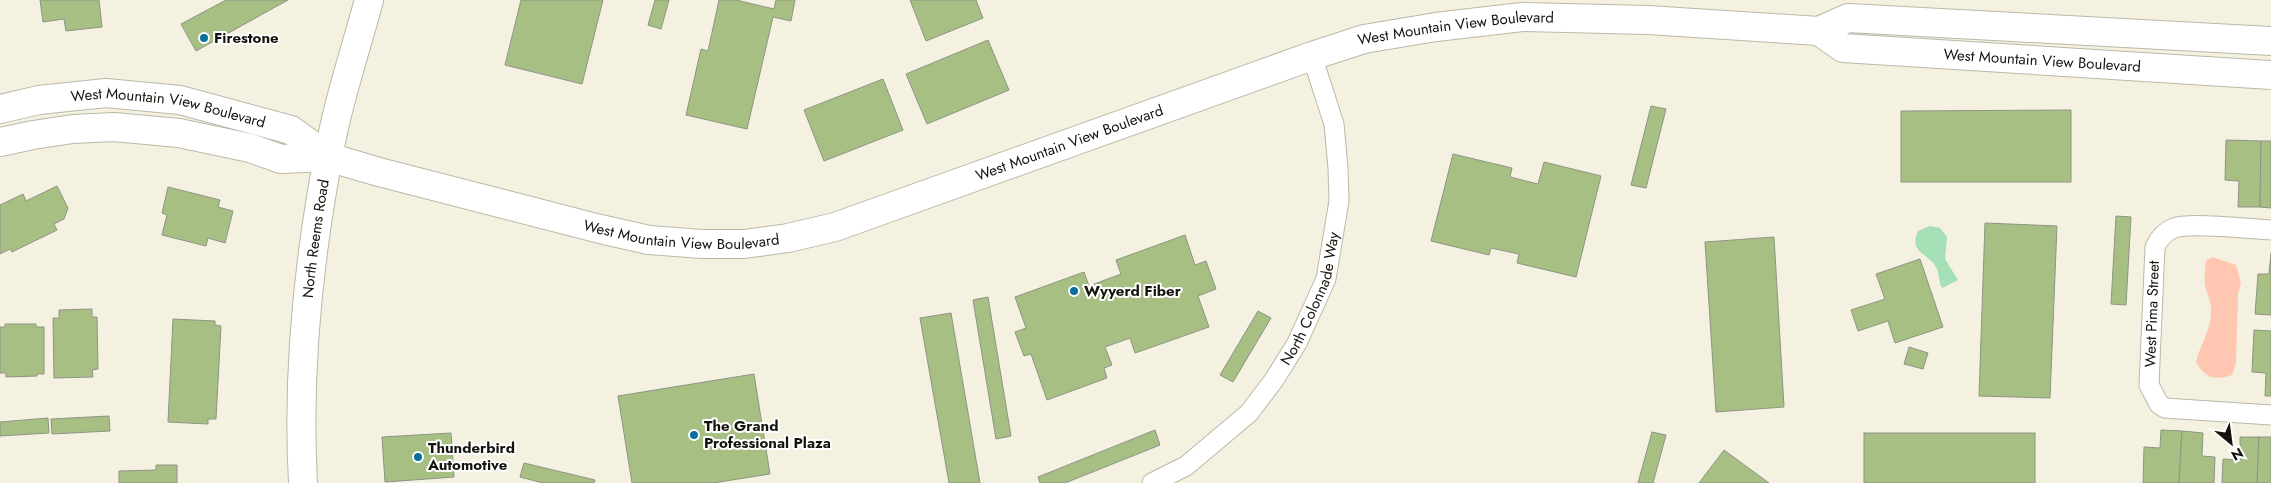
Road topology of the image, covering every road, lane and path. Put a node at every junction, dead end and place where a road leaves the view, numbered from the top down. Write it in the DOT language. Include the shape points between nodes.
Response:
graph roads {
  1 [pos="369,0"];
  2 [pos="1820,31"];
  3 [pos="2271,41"];
  4 [pos="1312,56"];
  5 [pos="2271,75"];
  6 [pos="0,109"];
  7 [pos="0,142"];
  8 [pos="328,157"];
  9 [pos="2271,230"];
  10 [pos="2271,415"];
  11 [pos="303,483"];
  12 [pos="1152,483"];
  1 -- 8 [label="street, North Reems Road"];
  2 -- 3 [label="street, West Mountain View Boulevard" via="1848,18"];
  2 -- 4 [label="street, West Mountain View Boulevard" via="1648,20 1522,18 1364,39"];
  2 -- 5 [label="street, West Mountain View Boulevard" via="1843,48"];
  4 -- 8 [label="street, West Mountain View Boulevard" via="835,227 744,244 649,240"];
  4 -- 12 [label="street, North Colonnade Way" via="1334,124 1338,168 1338,201 1326,279 1297,343 1249,413 1186,466"];
  6 -- 8 [label="street, West Mountain View Boulevard" via="39,100 106,93 180,100 291,130"];
  7 -- 8 [label="street, West Mountain View Boulevard" via="41,134 114,128 179,133 250,148 281,159"];
  8 -- 11 [label="street, North Reems Road" via="308,299 301,437"];
  9 -- 10 [label="street, West Pima Street" via="2182,226 2164,233 2155,247 2149,385 2158,404 2165,408"];
}
